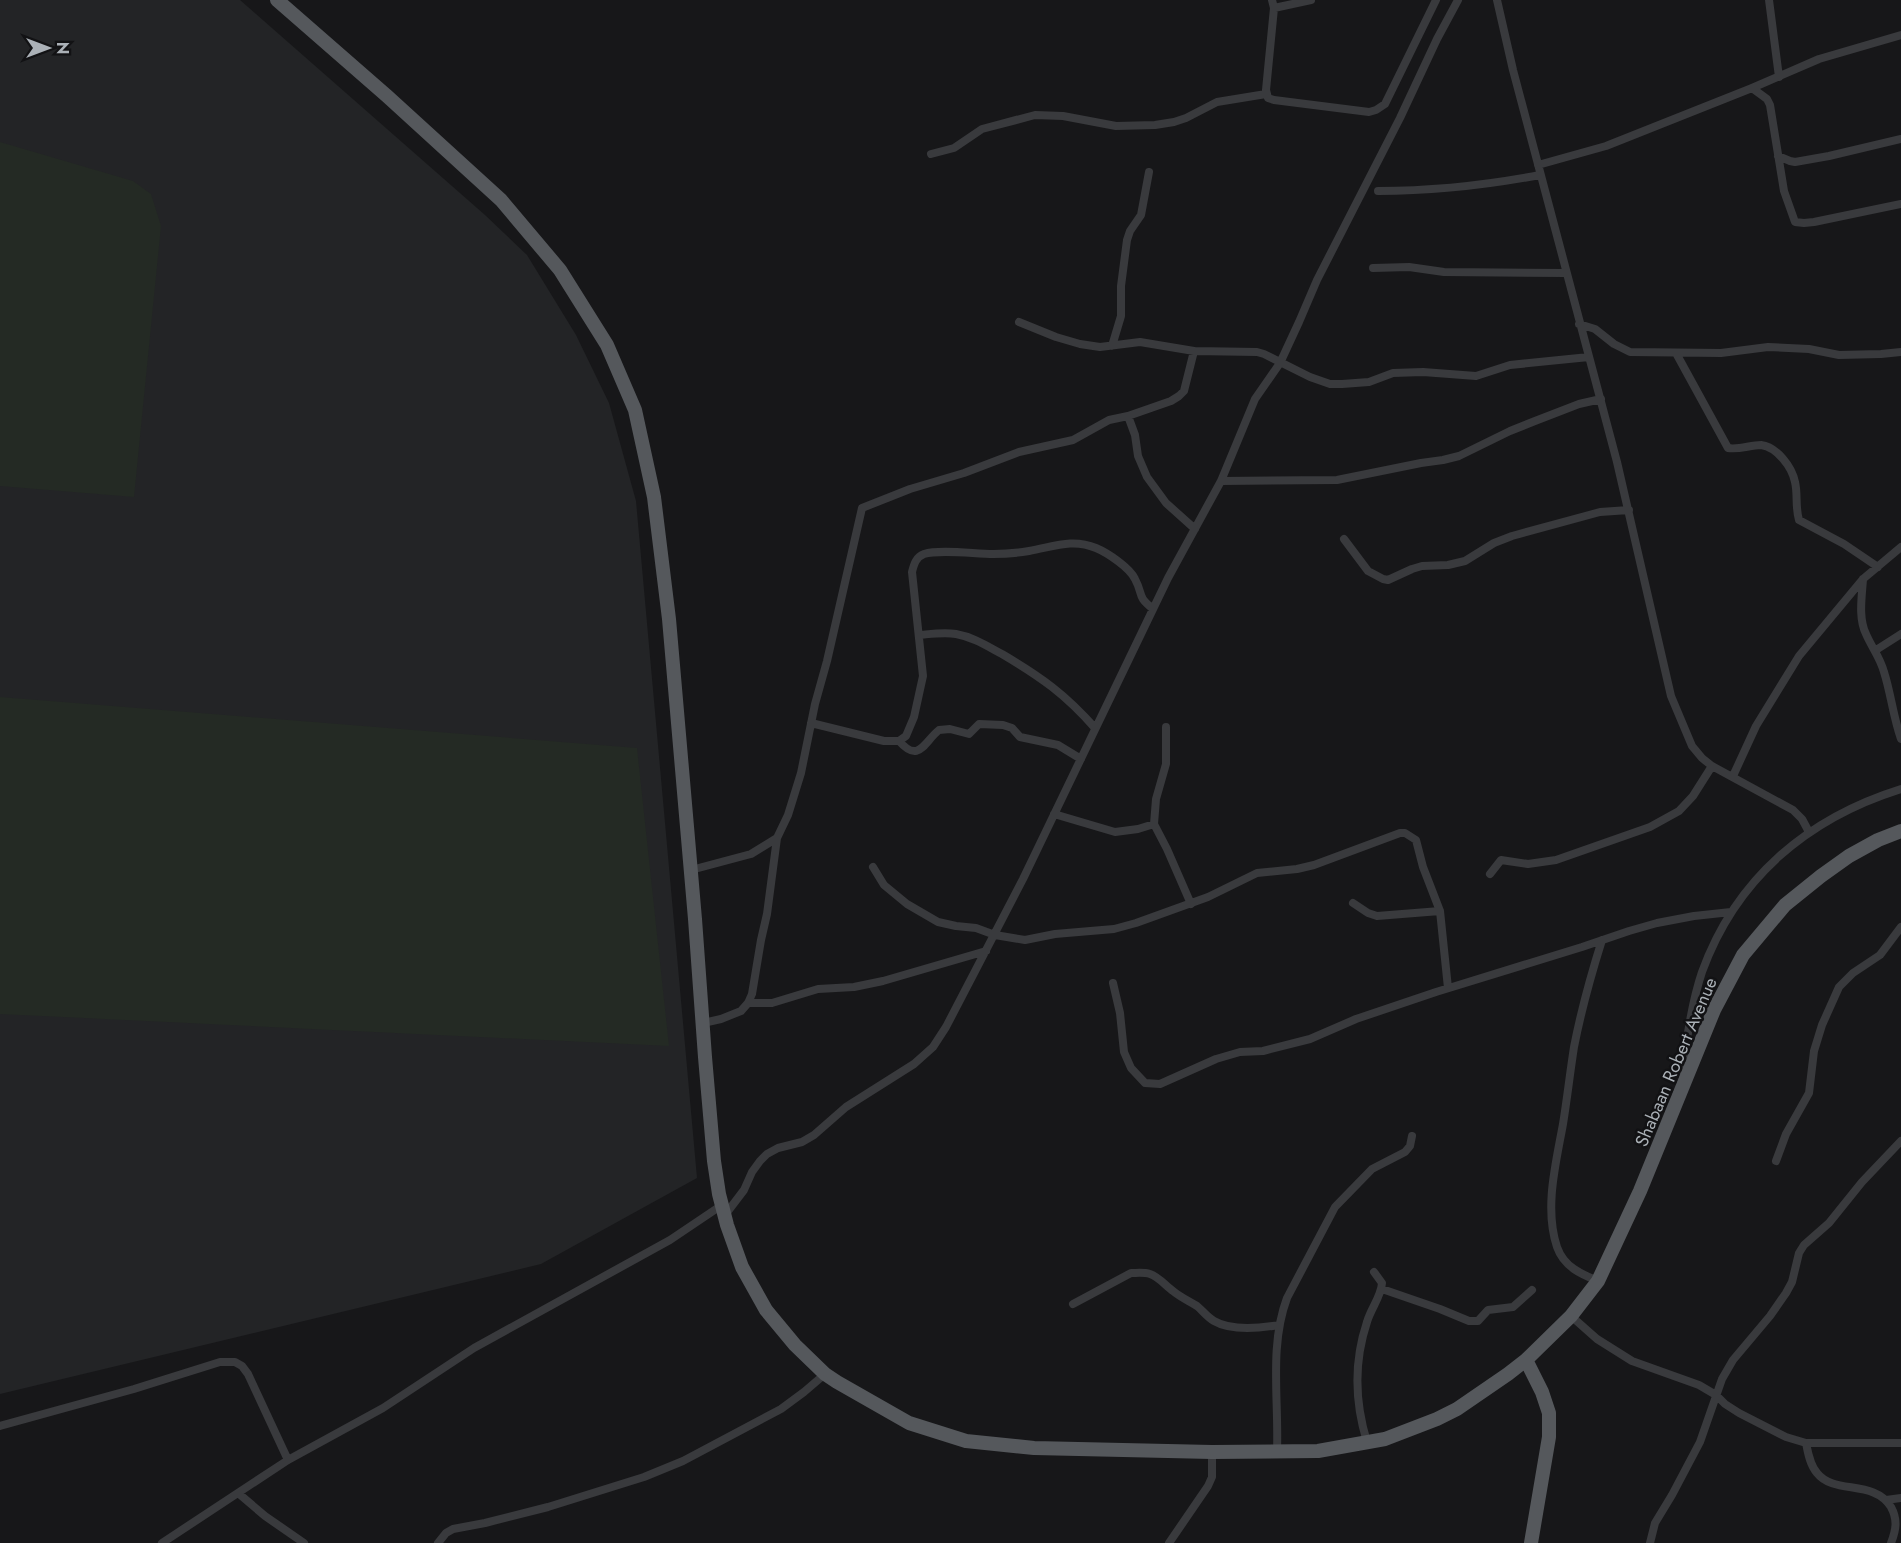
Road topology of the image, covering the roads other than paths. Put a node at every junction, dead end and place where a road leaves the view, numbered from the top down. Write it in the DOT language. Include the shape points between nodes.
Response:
graph roads {
  1 [pos="277,0"];
  2 [pos="1311,0"];
  3 [pos="1436,0"];
  4 [pos="1458,0"];
  5 [pos="1497,0"];
  6 [pos="1769,0"];
  7 [pos="1273,4"];
  8 [pos="1901,35"];
  9 [pos="1779,77"];
  10 [pos="1752,88"];
  11 [pos="1266,94"];
  12 [pos="1901,139"];
  13 [pos="931,154"];
  14 [pos="1778,156"];
  15 [pos="1539,170"];
  16 [pos="1149,172"];
  17 [pos="1378,191"];
  18 [pos="1901,204"];
  19 [pos="1373,268"];
  20 [pos="1566,273"];
  21 [pos="1019,322"];
  22 [pos="1579,324"];
  23 [pos="1112,346"];
  24 [pos="1194,351"];
  25 [pos="1676,352"];
  26 [pos="1901,352"];
  27 [pos="1589,357"];
  28 [pos="1280,363"];
  29 [pos="1601,399"];
  30 [pos="1128,416"];
  31 [pos="1221,482"];
  32 [pos="1629,510"];
  33 [pos="1195,529"];
  34 [pos="1344,539"];
  35 [pos="1901,547"];
  36 [pos="1878,567"];
  37 [pos="1863,579"];
  38 [pos="1153,609"];
  39 [pos="1901,634"];
  40 [pos="919,635"];
  41 [pos="1876,650"];
  42 [pos="811,723"];
  43 [pos="1166,727"];
  44 [pos="1095,728"];
  45 [pos="1901,739"];
  46 [pos="898,741"];
  47 [pos="1081,759"];
  48 [pos="1712,766"];
  49 [pos="1733,777"];
  50 [pos="1901,789"];
  51 [pos="1054,814"];
  52 [pos="1154,824"];
  53 [pos="1901,831"];
  54 [pos="1809,832"];
  55 [pos="777,838"];
  56 [pos="873,867"];
  57 [pos="691,870"];
  58 [pos="1490,874"];
  59 [pos="1353,903"];
  60 [pos="1191,904"];
  61 [pos="1440,911"];
  62 [pos="1731,912"];
  63 [pos="1901,927"];
  64 [pos="994,935"];
  65 [pos="1602,940"];
  66 [pos="986,951"];
  67 [pos="1113,983"];
  68 [pos="1448,988"];
  69 [pos="748,1003"];
  70 [pos="703,1023"];
  71 [pos="1682,1085"];
  72 [pos="1412,1136"];
  73 [pos="1901,1141"];
  74 [pos="1776,1161"];
  75 [pos="724,1210"];
  76 [pos="1374,1272"];
  77 [pos="1598,1281"];
  78 [pos="1382,1289"];
  79 [pos="1532,1290"];
  80 [pos="1073,1304"];
  81 [pos="1571,1316"];
  82 [pos="1279,1324"];
  83 [pos="1526,1360"];
  84 [pos="825,1374"];
  85 [pos="1716,1395"];
  86 [pos="0,1426"];
  87 [pos="1367,1442"];
  88 [pos="1806,1443"];
  89 [pos="1901,1443"];
  90 [pos="1277,1450"];
  91 [pos="1212,1452"];
  92 [pos="288,1460"];
  93 [pos="238,1493"];
  94 [pos="1901,1498"];
  95 [pos="1886,1500"];
  96 [pos="162,1543"];
  97 [pos="304,1543"];
  98 [pos="438,1543"];
  99 [pos="1169,1543"];
  100 [pos="1531,1543"];
  101 [pos="1650,1543"];
  102 [pos="1891,1543"];
  1 -- 57 [label="main road, Shabaan Robert Avenue" via="501,200 560,270 607,345 635,410 654,497"];
  2 -- 7 [label="street"];
  3 -- 11 [label="street" via="1385,104 1376,110 1362,112 1283,102"];
  4 -- 28 [label="street" via="1317,280"];
  5 -- 15 [label="street"];
  6 -- 9 [label="street"];
  7 -- 11 [label="street"];
  8 -- 9 [label="street" via="1819,59"];
  9 -- 10 [label="street"];
  10 -- 14 [label="street" via="1770,105"];
  10 -- 15 [label="street"];
  11 -- 13 [label="street" via="1217,102 1174,123 1155,125 1116,126 1063,116 1035,116 982,129 954,148"];
  12 -- 14 [label="street" via="1795,162"];
  14 -- 18 [label="street" via="1784,191 1798,223"];
  15 -- 17 [label="street" via="1493,184"];
  15 -- 20 [label="street"];
  16 -- 23 [label="street" via="1142,211 1127,240 1121,316"];
  19 -- 20 [label="street"];
  20 -- 22 [label="street"];
  21 -- 23 [label="street" via="1080,344"];
  22 -- 25 [label="street" via="1595,330 1624,351"];
  22 -- 27 [label="street"];
  23 -- 24 [label="street" via="1140,342"];
  24 -- 28 [label="street" via="1257,352"];
  24 -- 30 [label="street" via="1184,391 1179,396"];
  25 -- 26 [label="street" via="1721,353 1768,347 1809,349 1839,356"];
  25 -- 36 [label="street" via="1728,448 1760,445 1775,450 1795,482 1799,520"];
  27 -- 28 [label="street" via="1510,365 1476,376 1393,373 1369,382 1342,384 1330,384"];
  27 -- 29 [label="street"];
  28 -- 31 [label="street" via="1255,399"];
  29 -- 31 [label="street" via="1534,421 1443,460 1337,480"];
  29 -- 32 [label="street"];
  30 -- 33 [label="street" via="1147,477 1166,503"];
  30 -- 42 [label="street" via="1109,420 1073,440 1019,452 862,508"];
  31 -- 33 [label="street"];
  32 -- 34 [label="street" via="1600,512 1512,536 1465,561 1448,566 1422,566 1388,580 1368,571"];
  32 -- 48 [label="street" via="1671,696 1692,746"];
  33 -- 38 [label="street"];
  35 -- 36 [label="street"];
  36 -- 37 [label="street"];
  37 -- 41 [label="street" via="1863,628"];
  37 -- 49 [label="street" via="1789,671 1748,741"];
  38 -- 40 [label="street" via="1141,599 1135,577 1097,548 1061,543 1006,553 935,553 923,555 912,572"];
  38 -- 44 [label="street"];
  39 -- 41 [label="street"];
  40 -- 44 [label="street" via="954,634 974,639 1052,685"];
  40 -- 46 [label="street" via="921,686 910,727"];
  41 -- 45 [label="street"];
  42 -- 46 [label="street" via="876,740"];
  42 -- 55 [label="street" via="798,788"];
  43 -- 52 [label="street" via="1166,764"];
  44 -- 47 [label="street"];
  46 -- 47 [label="street" via="915,751 944,729 969,734 978,724 1003,725 1020,737 1059,745"];
  47 -- 51 [label="street"];
  48 -- 49 [label="street"];
  48 -- 58 [label="street" via="1693,796 1667,819 1556,860 1528,864 1501,860"];
  49 -- 54 [label="street" via="1793,810"];
  50 -- 54 [label="street" via="1852,807"];
  51 -- 52 [label="street" via="1115,832"];
  51 -- 64 [label="street"];
  52 -- 60 [label="street"];
  53 -- 71 [label="main road, Shabaan Robert Avenue" via="1849,856 1785,905 1766,926 1743,955"];
  54 -- 62 [label="street" via="1764,869"];
  55 -- 57 [label="street" via="751,854"];
  55 -- 69 [label="street" via="767,914"];
  56 -- 64 [label="street" via="884,885 927,916 945,925 976,928"];
  57 -- 70 [label="main road, Shabaan Robert Avenue"];
  59 -- 61 [label="street" via="1377,916"];
  60 -- 61 [label="street" via="1257,873 1297,869 1405,833 1416,840"];
  60 -- 64 [label="street" via="1114,929 1025,940"];
  61 -- 68 [label="street"];
  62 -- 65 [label="street" via="1657,923"];
  62 -- 71 [label="street" via="1702,973 1686,1044"];
  63 -- 74 [label="street" via="1880,955 1839,987 1814,1052 1809,1093"];
  64 -- 66 [label="street"];
  65 -- 68 [label="street"];
  65 -- 77 [label="street" via="1575,1045 1552,1188 1557,1248 1578,1273"];
  66 -- 69 [label="street" via="883,981 818,989 772,1003"];
  66 -- 75 [label="street" via="933,1047 914,1064 840,1112 814,1135 767,1154 744,1190"];
  67 -- 68 [label="street" via="1124,1052 1131,1068 1151,1084 1160,1084 1240,1052 1263,1051 1310,1039"];
  69 -- 70 [label="street" via="734,1015"];
  70 -- 75 [label="main road, Shabaan Robert Avenue" via="714,1161"];
  71 -- 77 [label="main road, Shabaan Robert Avenue" via="1662,1140"];
  72 -- 82 [label="street" via="1405,1152 1372,1169 1335,1207 1287,1298"];
  73 -- 85 [label="street" via="1829,1223 1804,1245 1786,1293 1733,1360"];
  75 -- 84 [label="main road, Shabaan Robert Avenue" via="742,1267 766,1310"];
  75 -- 92 [label="street" via="474,1348 383,1408"];
  76 -- 78 [label="street"];
  77 -- 81 [label="main road, Shabaan Robert Avenue"];
  78 -- 79 [label="street" via="1469,1321 1475,1321 1488,1310 1513,1307"];
  78 -- 87 [label="street" via="1367,1320 1358,1362 1357,1392"];
  80 -- 82 [label="street" via="1140,1272 1150,1274 1216,1323 1267,1327"];
  81 -- 83 [label="main road, Shabaan Robert Avenue"];
  81 -- 85 [label="street" via="1597,1340 1632,1361"];
  82 -- 90 [label="street"];
  83 -- 87 [label="main road, Shabaan Robert Avenue" via="1437,1419"];
  83 -- 100 [label="main road" via="1549,1413 1550,1437"];
  84 -- 91 [label="main road, Shabaan Robert Avenue" via="909,1423 966,1441 1034,1448"];
  84 -- 98 [label="street" via="781,1409 683,1461 548,1508 453,1529"];
  85 -- 88 [label="street" via="1751,1419"];
  85 -- 101 [label="street" via="1695,1451 1654,1522"];
  86 -- 92 [label="street" via="228,1360 242,1366 248,1374"];
  87 -- 90 [label="main road, Shabaan Robert Avenue" via="1318,1451"];
  88 -- 89 [label="street"];
  88 -- 95 [label="street" via="1809,1459 1822,1478 1864,1489"];
  90 -- 91 [label="main road, Shabaan Robert Avenue"];
  91 -- 99 [label="street" via="1208,1486"];
  92 -- 93 [label="street"];
  93 -- 96 [label="street"];
  93 -- 97 [label="street"];
  94 -- 95 [label="street"];
  95 -- 102 [label="street" via="1895,1517"];
}
